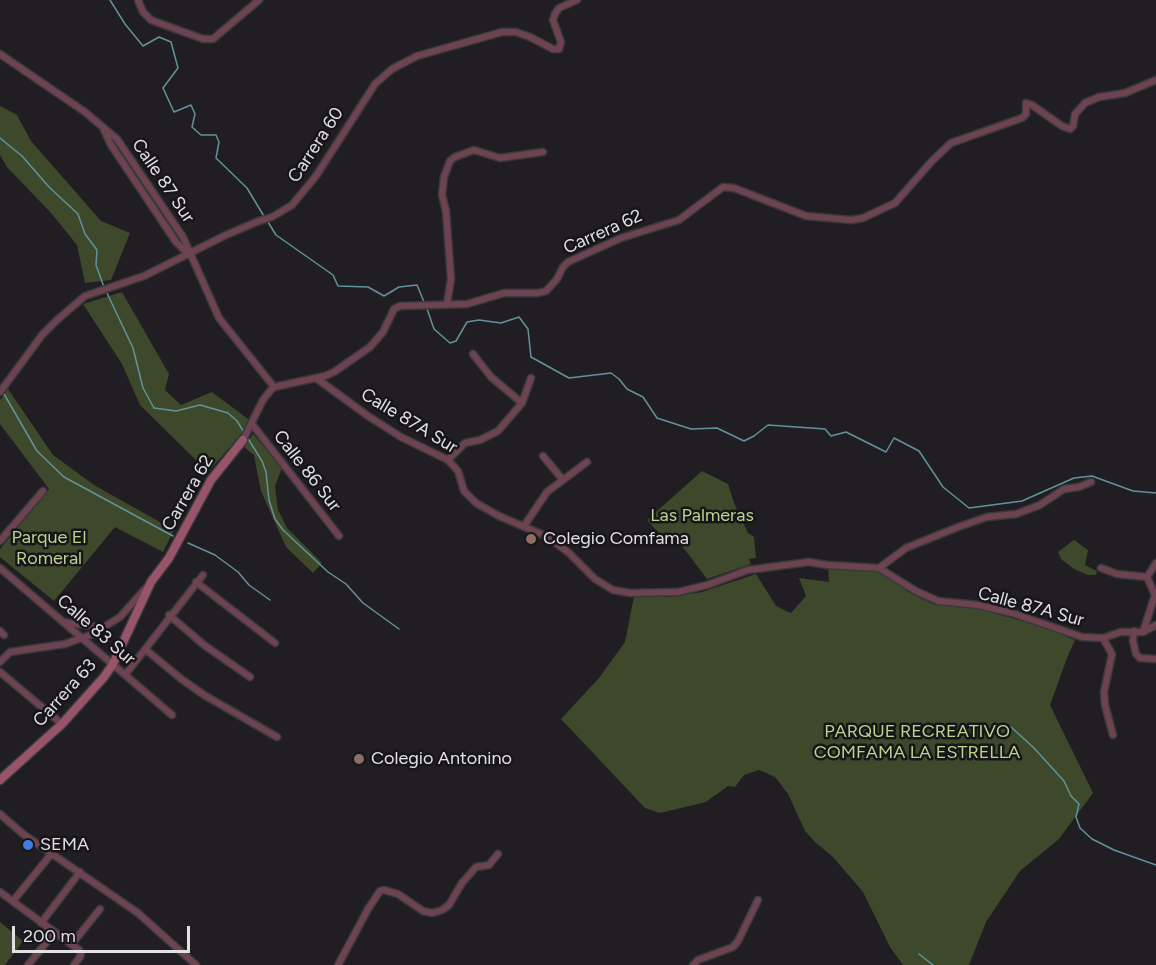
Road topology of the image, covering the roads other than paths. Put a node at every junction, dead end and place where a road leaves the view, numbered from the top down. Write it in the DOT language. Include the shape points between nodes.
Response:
graph roads {
  1 [pos="138,0"];
  2 [pos="259,0"];
  3 [pos="577,0"];
  4 [pos="0,54"];
  5 [pos="1156,80"];
  6 [pos="543,152"];
  7 [pos="190,255"];
  8 [pos="447,304"];
  9 [pos="473,354"];
  10 [pos="316,378"];
  11 [pos="531,378"];
  12 [pos="274,387"];
  13 [pos="0,392"];
  14 [pos="522,403"];
  15 [pos="252,424"];
  16 [pos="245,435"];
  17 [pos="543,456"];
  18 [pos="448,460"];
  19 [pos="587,462"];
  20 [pos="563,480"];
  21 [pos="1091,482"];
  22 [pos="43,491"];
  23 [pos="524,526"];
  24 [pos="339,536"];
  25 [pos="0,541"];
  26 [pos="1156,563"];
  27 [pos="0,568"];
  28 [pos="879,568"];
  29 [pos="1101,568"];
  30 [pos="202,575"];
  31 [pos="1147,577"];
  32 [pos="151,582"];
  33 [pos="196,582"];
  34 [pos="170,615"];
  35 [pos="62,621"];
  36 [pos="1156,625"];
  37 [pos="105,628"];
  38 [pos="1134,631"];
  39 [pos="1143,632"];
  40 [pos="1103,638"];
  41 [pos="82,639"];
  42 [pos="275,643"];
  43 [pos="145,649"];
  44 [pos="1156,659"];
  45 [pos="0,662"];
  46 [pos="112,664"];
  47 [pos="0,672"];
  48 [pos="125,675"];
  49 [pos="250,677"];
  50 [pos="172,715"];
  51 [pos="62,724"];
  52 [pos="1113,735"];
  53 [pos="278,737"];
  54 [pos="0,780"];
  55 [pos="0,814"];
  56 [pos="52,853"];
  57 [pos="498,854"];
  58 [pos="80,872"];
  59 [pos="0,892"];
  60 [pos="758,900"];
  61 [pos="13,901"];
  62 [pos="100,909"];
  63 [pos="41,922"];
  64 [pos="55,932"];
  65 [pos="72,944"];
  66 [pos="28,965"];
  67 [pos="74,965"];
  68 [pos="196,965"];
  69 [pos="338,965"];
  70 [pos="693,965"];
  1 -- 2 [label="street" via="151,20 202,39 213,39"];
  3 -- 7 [label="street, Carrera 60" via="555,14 559,49 516,32 502,32 417,56 392,69 375,84 301,197 285,210"];
  4 -- 7 [label="street, Calle 87 Sur" via="85,112 117,139 183,237"];
  5 -- 8 [label="street, Carrera 62" via="1085,103 1075,114 1070,129 1026,102 1022,118 956,140 932,160 895,203 863,218 806,216 723,187 679,219 621,238 568,262 546,291 504,293 467,304"];
  6 -- 8 [label="street" via="500,158 474,150 450,161 442,195 452,279"];
  7 -- 12 [label="street, Calle 87 Sur" via="219,318"];
  7 -- 13 [label="street, Carrera 60" via="85,296 42,335"];
  8 -- 10 [label="street, Carrera 62" via="394,309 370,347 334,372"];
  9 -- 14 [label="street" via="491,377"];
  10 -- 12 [label="street, Carrera 62"];
  10 -- 18 [label="street, Calle 87A Sur" via="368,416"];
  11 -- 14 [label="street"];
  12 -- 15 [label="street, Carrera 62"];
  14 -- 18 [label="street" via="498,431 465,443"];
  15 -- 16 [label="street, Carrera 62"];
  15 -- 24 [label="street, Calle 86 Sur"];
  16 -- 32 [label="street, Carrera 62" via="211,480 169,558"];
  17 -- 20 [label="street"];
  18 -- 23 [label="street, Calle 87A Sur" via="458,471 468,497 486,510"];
  19 -- 20 [label="street"];
  20 -- 23 [label="street" via="542,498"];
  21 -- 28 [label="street" via="1064,489 1040,505 1016,514 987,517 906,548"];
  22 -- 25 [label="street"];
  23 -- 28 [label="street, Calle 87A Sur" via="548,537 605,586 621,592 678,592 748,570 801,561"];
  26 -- 31 [label="street"];
  27 -- 35 [label="street, Calle 83 Sur"];
  28 -- 40 [label="street, Calle 87A Sur" via="938,600 995,609 1074,635"];
  29 -- 31 [label="street"];
  30 -- 33 [label="street"];
  31 -- 39 [label="street" via="1155,595"];
  32 -- 37 [label="street, Carrera 62"];
  32 -- 46 [label="street, Carrera 63"];
  33 -- 34 [label="street"];
  33 -- 42 [label="street"];
  34 -- 43 [label="street"];
  34 -- 49 [label="street"];
  35 -- 37 [label="street"];
  35 -- 41 [label="street, Calle 83 Sur"];
  36 -- 39 [label="street"];
  37 -- 41 [label="street, Carrera 62"];
  38 -- 39 [label="street, Calle 87A Sur"];
  38 -- 40 [label="street, Calle 87A Sur"];
  38 -- 44 [label="street" via="1136,654"];
  40 -- 52 [label="street" via="1112,654 1104,692"];
  41 -- 45 [label="street, Carrera 62" via="10,652"];
  41 -- 46 [label="street, Calle 83 Sur"];
  43 -- 48 [label="street"];
  43 -- 53 [label="street" via="204,695"];
  46 -- 48 [label="street, Calle 83 Sur"];
  46 -- 51 [label="street, Carrera 63"];
  47 -- 51 [label="street"];
  48 -- 50 [label="street, Calle 83 Sur"];
  51 -- 54 [label="street, Carrera 63"];
  55 -- 56 [label="street"];
  56 -- 58 [label="street"];
  56 -- 61 [label="street"];
  57 -- 69 [label="street" via="486,866 477,867 442,910 423,911 398,894 380,891"];
  58 -- 63 [label="street"];
  58 -- 68 [label="street" via="138,913"];
  59 -- 61 [label="street"];
  60 -- 70 [label="street" via="733,947"];
  61 -- 63 [label="street"];
  62 -- 65 [label="street"];
  63 -- 64 [label="street"];
  64 -- 65 [label="street"];
  64 -- 66 [label="street"];
  65 -- 67 [label="street" via="81,954"];
}
